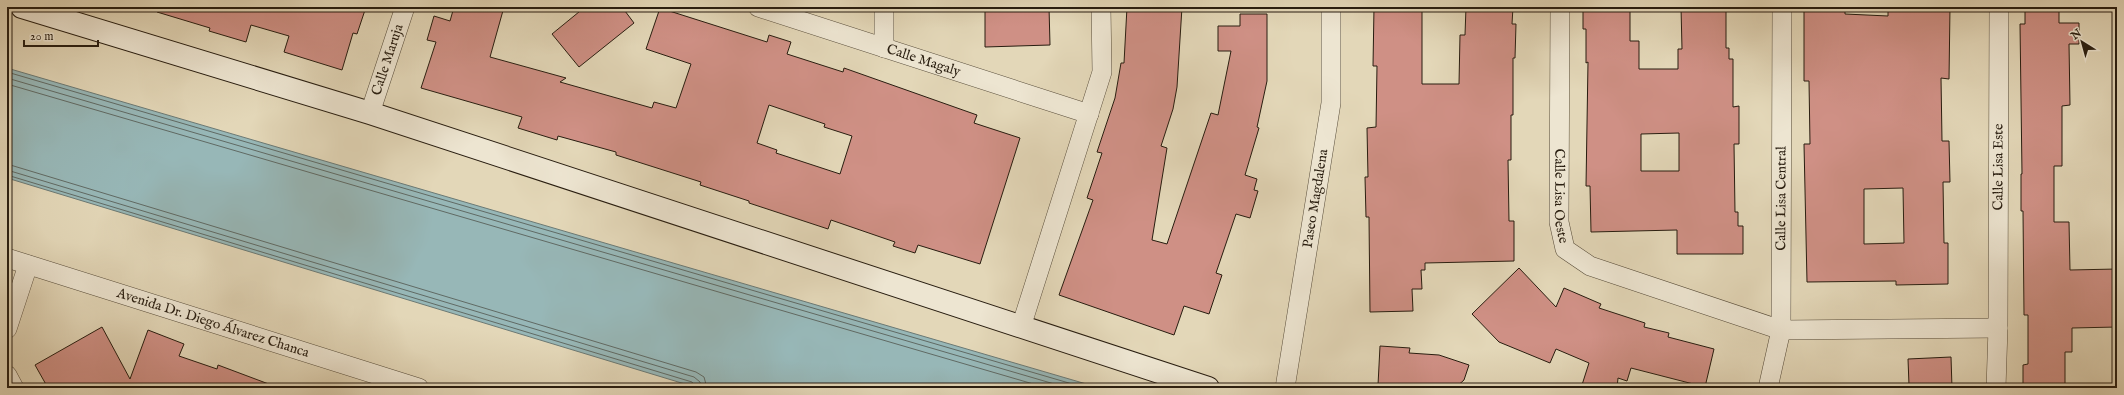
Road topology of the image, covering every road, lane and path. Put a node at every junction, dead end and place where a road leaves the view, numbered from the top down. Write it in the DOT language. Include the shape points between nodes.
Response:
graph roads {
  1 [pos="22,7"];
  2 [pos="405,7"];
  3 [pos="758,7"];
  4 [pos="884,7"];
  5 [pos="1101,7"];
  6 [pos="1331,7"];
  7 [pos="1560,7"];
  8 [pos="1782,7"];
  9 [pos="1998,7"];
  10 [pos="884,48"];
  11 [pos="370,113"];
  12 [pos="1089,114"];
  13 [pos="7,258"];
  14 [pos="28,264"];
  15 [pos="1020,327"];
  16 [pos="1998,328"];
  17 [pos="7,329"];
  18 [pos="1781,330"];
  19 [pos="7,375"];
  20 [pos="14,388"];
  21 [pos="419,388"];
  22 [pos="1208,388"];
  23 [pos="1285,388"];
  24 [pos="1768,388"];
  25 [pos="1996,388"];
  1 -- 11 [label="street"];
  2 -- 11 [label="street, Calle Maruja"];
  3 -- 10 [label="street, Calle Magaly"];
  4 -- 10 [label="street"];
  5 -- 12 [label="street" via="1102,72"];
  6 -- 23 [label="street, Paseo Magdalena" via="1332,103"];
  7 -- 18 [label="street, Calle Lisa Oeste" via="1559,222 1565,248 1590,266"];
  8 -- 18 [label="street, Calle Lisa Central"];
  9 -- 16 [label="street, Calle Lisa Este"];
  10 -- 12 [label="street, Calle Magaly"];
  11 -- 15 [label="street"];
  12 -- 15 [label="street"];
  13 -- 14 [label="street, Avenida Dr. Diego Álvarez Chanca"];
  14 -- 17 [label="street"];
  14 -- 21 [label="street, Avenida Dr. Diego Álvarez Chanca"];
  15 -- 22 [label="street"];
  16 -- 18 [label="street"];
  16 -- 25 [label="street, Calle Lisa Este"];
  18 -- 24 [label="street, Calle Lisa Central"];
  19 -- 20 [label="street"];
}
